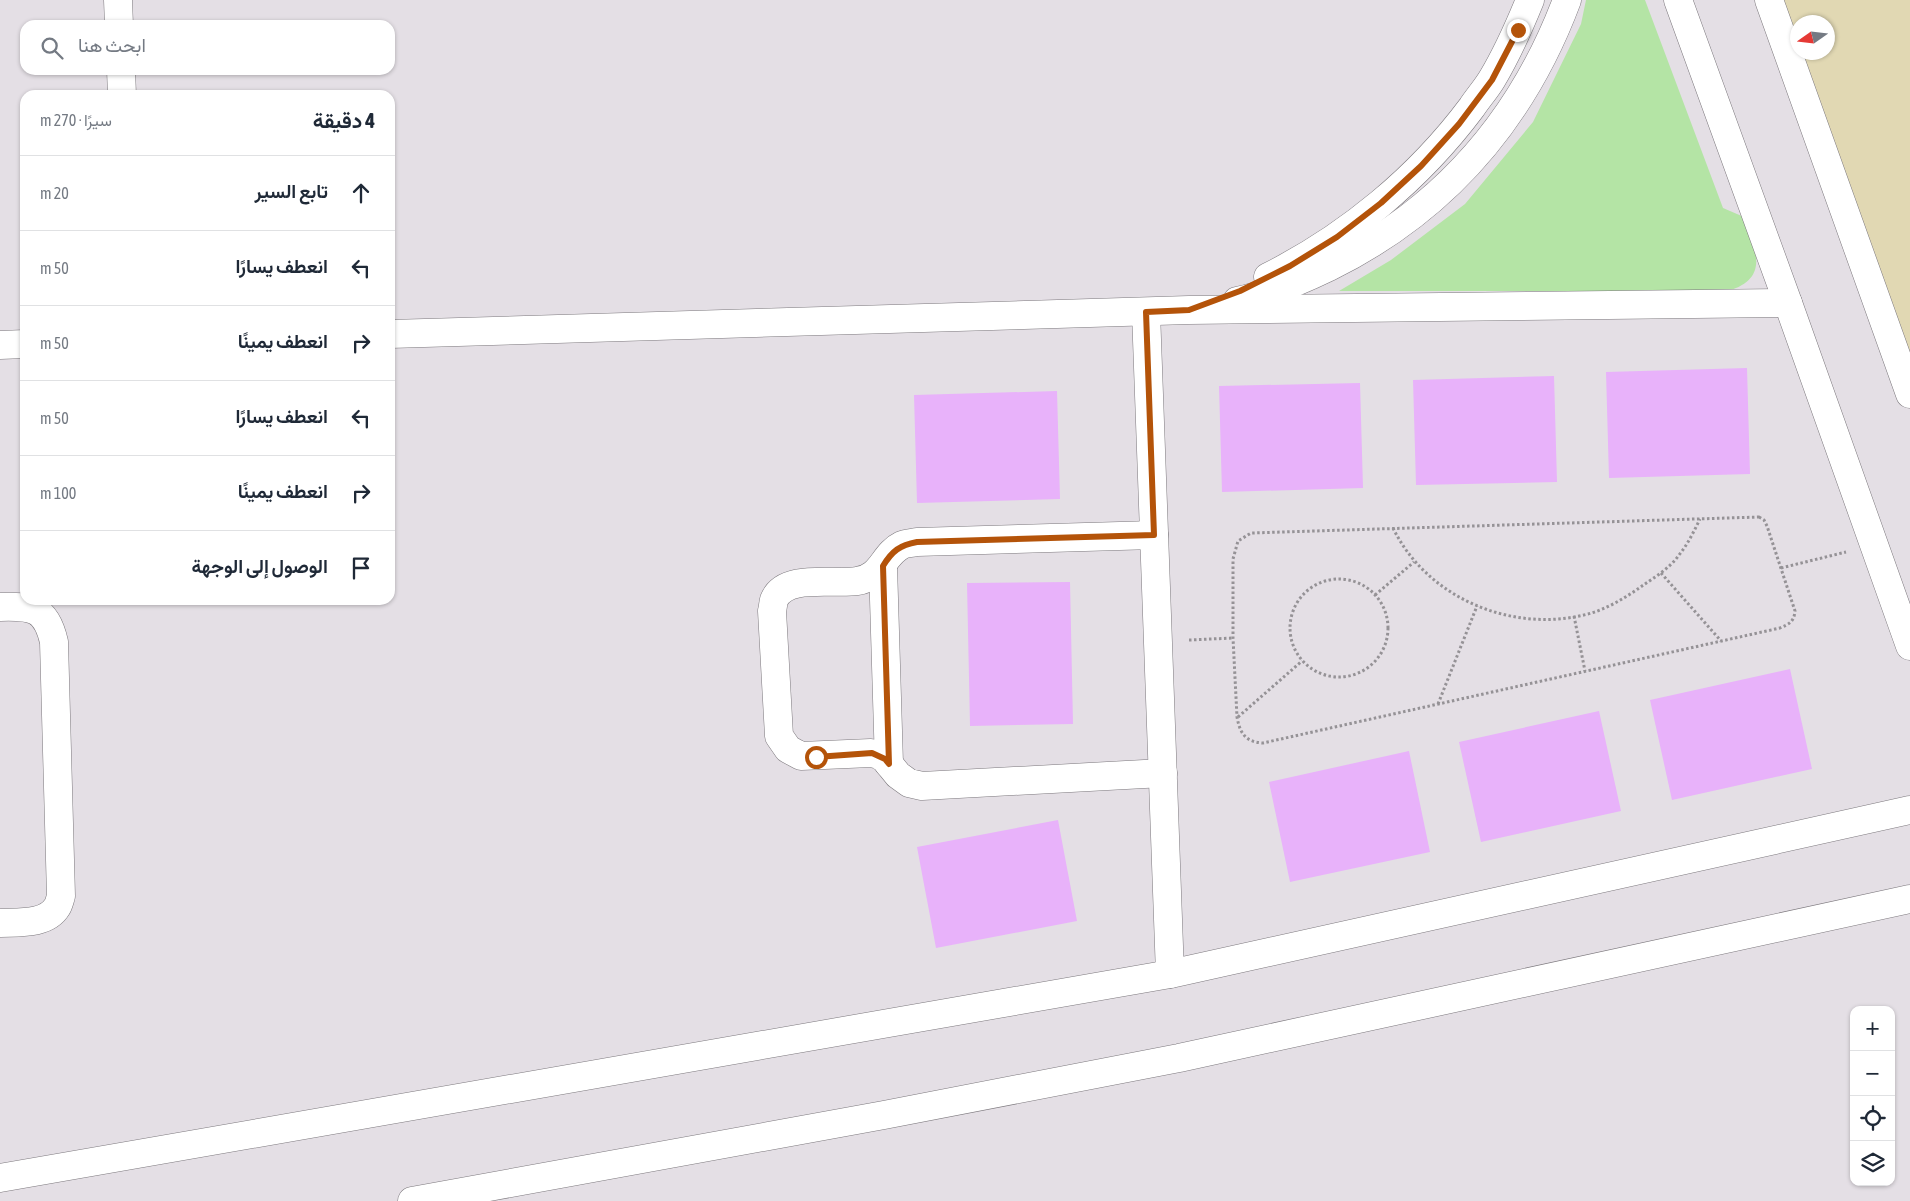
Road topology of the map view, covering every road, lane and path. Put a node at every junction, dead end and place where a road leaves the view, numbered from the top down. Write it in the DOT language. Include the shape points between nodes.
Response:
graph roads {
  1 [pos="118,0"];
  2 [pos="1530,0"];
  3 [pos="1567,0"];
  4 [pos="1678,0"];
  5 [pos="1769,0"];
  6 [pos="119,20"];
  7 [pos="121,75"];
  8 [pos="122,90"];
  9 [pos="1788,303"];
  10 [pos="1189,310"];
  11 [pos="1146,312"];
  12 [pos="395,334"];
  13 [pos="20,344"];
  14 [pos="0,345"];
  15 [pos="1910,394"];
  16 [pos="1700,519"];
  17 [pos="1393,528"];
  18 [pos="1154,535"];
  19 [pos="1874,545"];
  20 [pos="1414,562"];
  21 [pos="883,566"];
  22 [pos="1781,568"];
  23 [pos="1661,572"];
  24 [pos="1375,595"];
  25 [pos="1477,606"];
  26 [pos="0,608"];
  27 [pos="1574,616"];
  28 [pos="1233,638"];
  29 [pos="1158,641"];
  30 [pos="1721,641"];
  31 [pos="1910,646"];
  32 [pos="1302,661"];
  33 [pos="1585,671"];
  34 [pos="1438,704"];
  35 [pos="1237,718"];
  36 [pos="889,764"];
  37 [pos="1163,773"];
  38 [pos="1910,810"];
  39 [pos="1910,899"];
  40 [pos="0,923"];
  41 [pos="1170,974"];
  42 [pos="0,1178"];
  43 [pos="412,1201"];
  1 -- 6 [label="street"];
  2 -- 10 [label="street" via="1492,80 1428,159 1381,203 1337,237 1290,266 1240,291"];
  3 -- 10 [label="street" via="1553,38 1525,90 1490,139 1450,182 1405,221 1356,254 1303,280 1247,299"];
  4 -- 9 [label="street"];
  5 -- 15 [label="street"];
  7 -- 8 [label="street"];
  9 -- 10 [label="street"];
  9 -- 19 [label="street"];
  10 -- 11 [label="street"];
  11 -- 12 [label="street"];
  11 -- 18 [label="street"];
  13 -- 14 [label="street"];
  16 -- 17 [label="path"];
  16 -- 22 [label="path" via="1759,517 1764,520"];
  16 -- 23 [label="path" via="1678,556"];
  17 -- 20 [label="path"];
  17 -- 28 [label="path" via="1260,531 1244,536 1238,541 1233,559"];
  18 -- 21 [label="street" via="917,542 902,545 890,554"];
  18 -- 29 [label="street"];
  19 -- 22 [label="path"];
  19 -- 31 [label="street"];
  20 -- 24 [label="path"];
  20 -- 25 [label="path" via="1445,588"];
  21 -- 36 [label="street"];
  21 -- 36 [label="street" via="858,581 792,584 774,600 772,611 779,736 788,749 801,756 872,753"];
  22 -- 30 [label="path" via="1795,611 1794,619 1780,628"];
  23 -- 27 [label="path" via="1609,606"];
  23 -- 30 [label="path"];
  24 -- 32 [label="path" via="1358,582 1342,578 1312,586 1292,611 1289,628 1292,644"];
  24 -- 32 [label="path" via="1388,617 1388,633 1385,648 1375,662 1362,672 1346,677 1329,677 1313,671"];
  25 -- 27 [label="path" via="1516,617"];
  25 -- 34 [label="path"];
  26 -- 40 [label="street" via="22,606 38,612 50,625 52,633 61,896 49,916"];
  27 -- 33 [label="path"];
  28 -- 29 [label="path"];
  28 -- 35 [label="path"];
  29 -- 37 [label="street"];
  30 -- 33 [label="path"];
  32 -- 35 [label="path"];
  33 -- 34 [label="path"];
  34 -- 35 [label="path" via="1264,744 1242,734"];
  36 -- 37 [label="street" via="903,779 922,786"];
  37 -- 41 [label="street"];
  38 -- 41 [label="street"];
  39 -- 43 [label="street" via="1179,1058"];
  41 -- 42 [label="street"];
}
